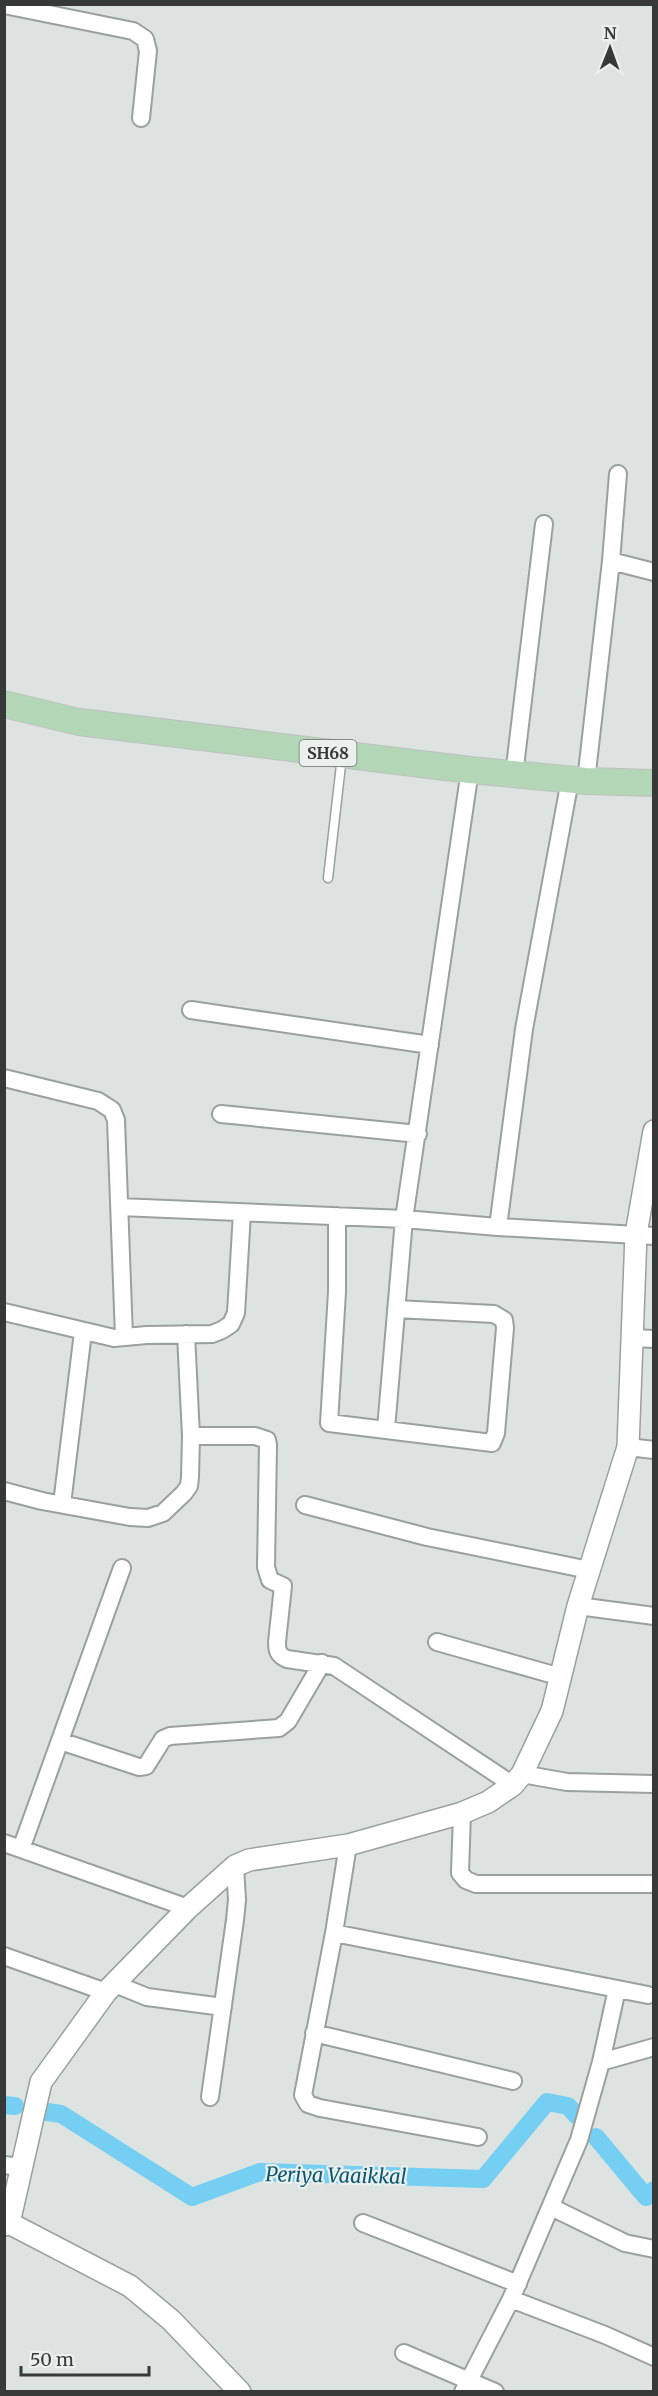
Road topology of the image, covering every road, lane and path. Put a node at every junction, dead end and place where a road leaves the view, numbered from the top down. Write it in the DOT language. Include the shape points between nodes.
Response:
graph roads {
  1 [pos="4,5"];
  2 [pos="61,10"];
  3 [pos="141,118"];
  4 [pos="618,474"];
  5 [pos="544,525"];
  6 [pos="611,561"];
  7 [pos="654,572"];
  8 [pos="4,704"];
  9 [pos="342,754"];
  10 [pos="470,770"];
  11 [pos="514,775"];
  12 [pos="578,780"];
  13 [pos="654,783"];
  14 [pos="328,878"];
  15 [pos="191,1010"];
  16 [pos="430,1045"];
  17 [pos="4,1078"];
  18 [pos="221,1114"];
  19 [pos="654,1131"];
  20 [pos="418,1134"];
  21 [pos="120,1207"];
  22 [pos="242,1213"];
  23 [pos="338,1216"];
  24 [pos="404,1219"];
  25 [pos="498,1227"];
  26 [pos="645,1235"];
  27 [pos="396,1309"];
  28 [pos="4,1312"];
  29 [pos="83,1332"];
  30 [pos="186,1334"];
  31 [pos="124,1337"];
  32 [pos="632,1338"];
  33 [pos="654,1339"];
  34 [pos="386,1429"];
  35 [pos="191,1436"];
  36 [pos="628,1447"];
  37 [pos="654,1450"];
  38 [pos="4,1491"];
  39 [pos="62,1504"];
  40 [pos="305,1505"];
  41 [pos="122,1568"];
  42 [pos="590,1570"];
  43 [pos="578,1606"];
  44 [pos="654,1616"];
  45 [pos="437,1642"];
  46 [pos="322,1663"];
  47 [pos="561,1677"];
  48 [pos="60,1741"];
  49 [pos="518,1779"];
  50 [pos="654,1784"];
  51 [pos="462,1813"];
  52 [pos="4,1843"];
  53 [pos="348,1845"];
  54 [pos="21,1849"];
  55 [pos="235,1866"];
  56 [pos="654,1884"];
  57 [pos="188,1908"];
  58 [pos="334,1934"];
  59 [pos="4,1956"];
  60 [pos="110,1988"];
  61 [pos="618,1989"];
  62 [pos="648,1995"];
  63 [pos="223,2007"];
  64 [pos="314,2033"];
  65 [pos="654,2047"];
  66 [pos="601,2062"];
  67 [pos="513,2081"];
  68 [pos="210,2097"];
  69 [pos="478,2137"];
  70 [pos="13,2166"];
  71 [pos="551,2207"];
  72 [pos="363,2223"];
  73 [pos="7,2224"];
  74 [pos="654,2249"];
  75 [pos="514,2291"];
  76 [pos="404,2353"];
  77 [pos="654,2357"];
  78 [pos="466,2386"];
  79 [pos="240,2391"];
  80 [pos="495,2391"];
  1 -- 2 [label="street"];
  2 -- 3 [label="street" via="133,31 145,39 148,51"];
  4 -- 6 [label="street"];
  5 -- 11 [label="street"];
  6 -- 7 [label="street"];
  6 -- 12 [label="street"];
  8 -- 9 [label="main road, SH68" via="79,722"];
  9 -- 10 [label="main road, SH68"];
  9 -- 14 [label="lane"];
  10 -- 11 [label="main road, SH68"];
  10 -- 16 [label="street"];
  11 -- 12 [label="main road, SH68"];
  12 -- 13 [label="main road, SH68"];
  12 -- 25 [label="street" via="524,1029"];
  15 -- 16 [label="street"];
  16 -- 20 [label="street"];
  17 -- 21 [label="street" via="98,1101 112,1110 116,1120"];
  18 -- 20 [label="street"];
  19 -- 26 [label="street"];
  20 -- 24 [label="street"];
  21 -- 22 [label="street"];
  21 -- 31 [label="street"];
  22 -- 23 [label="street"];
  22 -- 30 [label="street" via="237,1306 231,1324 212,1334"];
  23 -- 24 [label="street"];
  23 -- 34 [label="street" via="338,1292 328,1419 333,1425"];
  24 -- 25 [label="street"];
  24 -- 27 [label="street"];
  25 -- 26 [label="street"];
  26 -- 32 [label="street"];
  27 -- 34 [label="street"];
  27 -- 34 [label="street" via="494,1314 504,1320 505,1328 492,1443"];
  28 -- 29 [label="street"];
  29 -- 31 [label="street"];
  29 -- 39 [label="street"];
  30 -- 31 [label="street"];
  30 -- 35 [label="street"];
  32 -- 33 [label="street"];
  32 -- 36 [label="street"];
  35 -- 39 [label="street" via="189,1486 163,1512 148,1518 130,1517"];
  35 -- 46 [label="street" via="255,1436 267,1440 266,1567 270,1580 283,1586 284,1592 277,1651 287,1659"];
  36 -- 37 [label="street"];
  36 -- 42 [label="street"];
  38 -- 39 [label="street"];
  40 -- 42 [label="street" via="428,1537"];
  41 -- 48 [label="street"];
  42 -- 43 [label="street"];
  43 -- 44 [label="street"];
  43 -- 47 [label="street"];
  45 -- 47 [label="street"];
  46 -- 48 [label="street" via="288,1721 279,1728 170,1736 163,1739 146,1766 139,1767"];
  46 -- 49 [label="street" via="334,1666"];
  47 -- 49 [label="street" via="552,1712"];
  48 -- 54 [label="street"];
  49 -- 50 [label="street"];
  49 -- 51 [label="street" via="488,1802"];
  51 -- 53 [label="street"];
  51 -- 56 [label="street" via="460,1873 476,1884"];
  52 -- 54 [label="street"];
  53 -- 55 [label="street" via="249,1860"];
  53 -- 58 [label="street"];
  54 -- 57 [label="street"];
  55 -- 57 [label="street"];
  55 -- 63 [label="street" via="237,1900"];
  57 -- 60 [label="street"];
  58 -- 61 [label="street"];
  58 -- 64 [label="street"];
  59 -- 60 [label="street"];
  60 -- 63 [label="street"];
  60 -- 70 [label="street" via="41,2082"];
  61 -- 62 [label="street"];
  61 -- 66 [label="street"];
  63 -- 68 [label="street"];
  64 -- 67 [label="street"];
  64 -- 69 [label="street" via="303,2095 308,2104"];
  65 -- 66 [label="street"];
  66 -- 71 [label="street" via="579,2140"];
  70 -- 73 [label="street"];
  71 -- 74 [label="street" via="625,2243"];
  71 -- 75 [label="street"];
  72 -- 75 [label="street"];
  73 -- 79 [label="street" via="130,2286 171,2320"];
  75 -- 77 [label="street"];
  75 -- 78 [label="street"];
  76 -- 78 [label="street"];
  78 -- 80 [label="street"];
}
